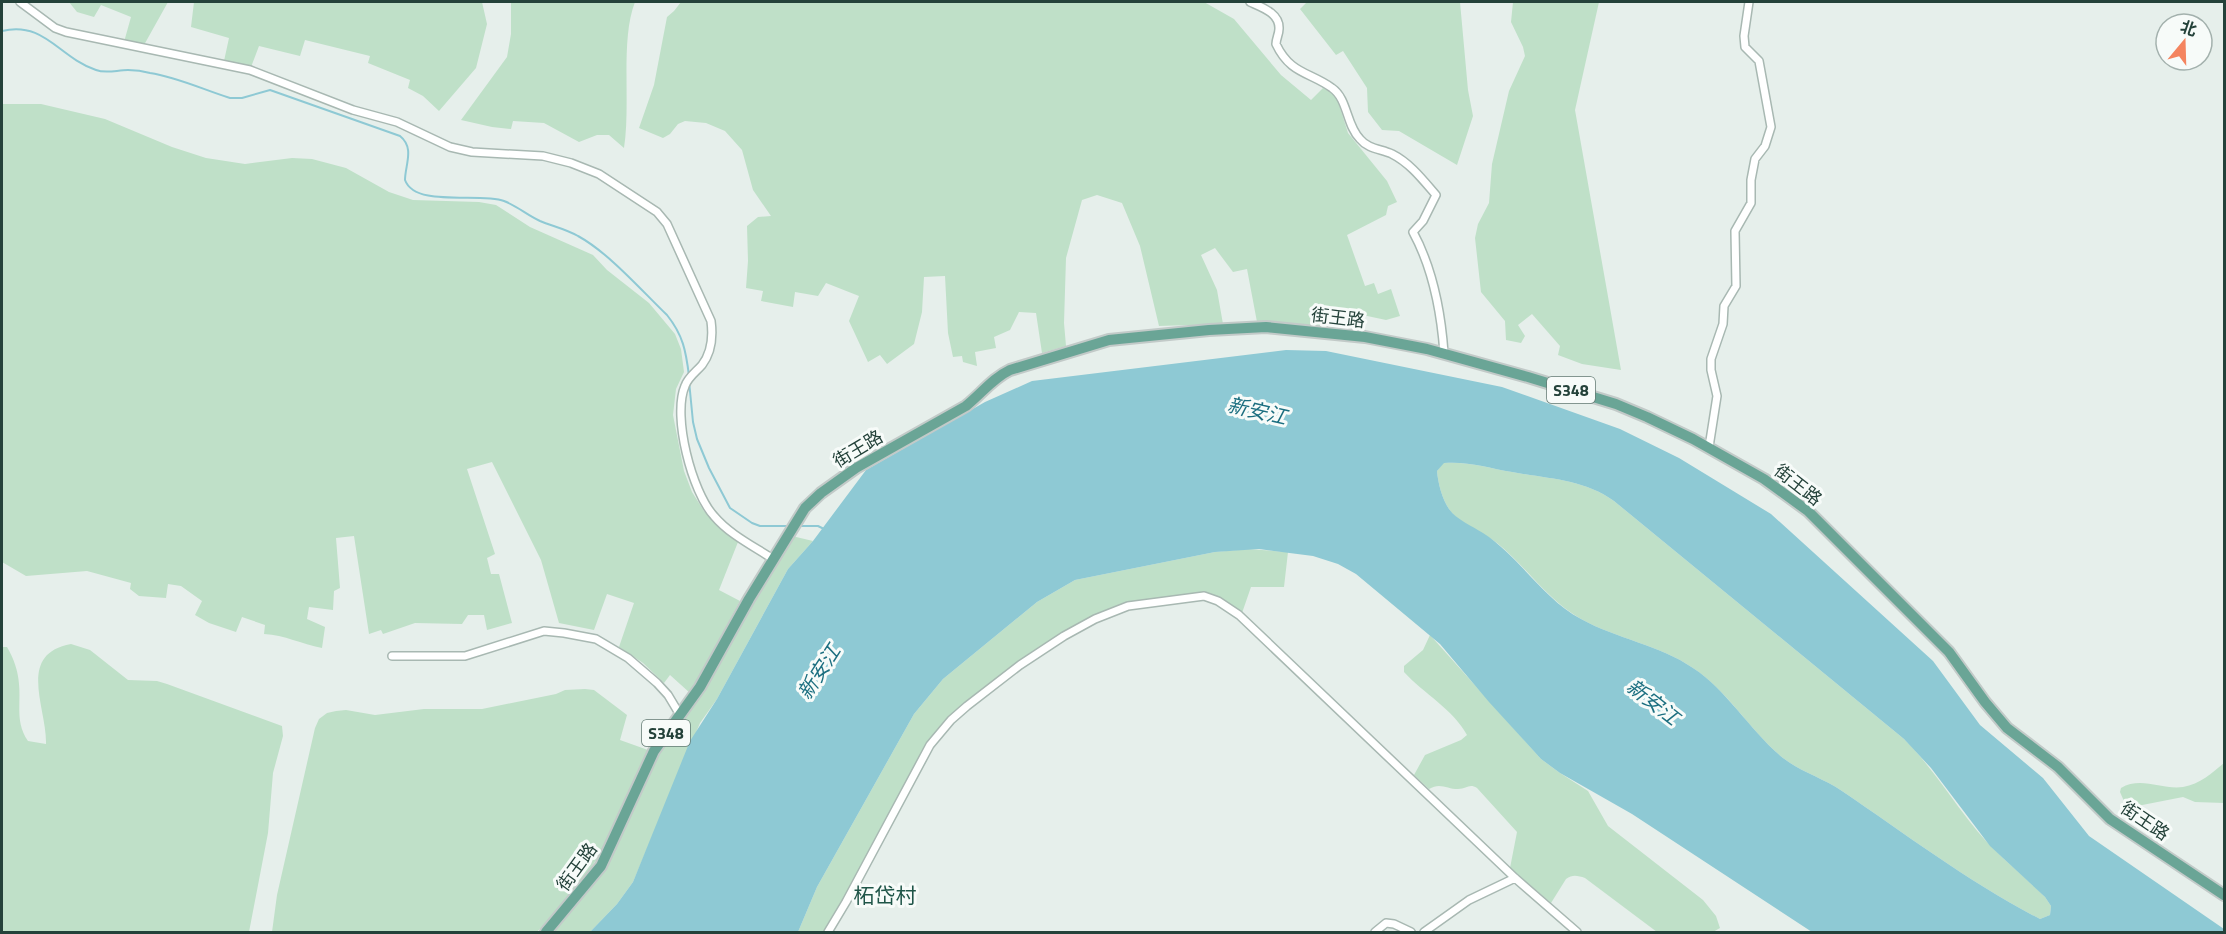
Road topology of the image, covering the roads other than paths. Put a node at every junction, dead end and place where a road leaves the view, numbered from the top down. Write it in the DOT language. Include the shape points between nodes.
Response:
graph roads {
  1 [pos="20,2"];
  2 [pos="1250,2"];
  3 [pos="1749,2"];
  4 [pos="1444,353"];
  5 [pos="1708,447"];
  6 [pos="772,559"];
  7 [pos="392,656"];
  8 [pos="680,715"];
  9 [pos="1515,878"];
  10 [pos="2224,895"];
  11 [pos="546,933"];
  12 [pos="828,933"];
  13 [pos="1375,933"];
  14 [pos="1411,933"];
  15 [pos="1424,933"];
  16 [pos="1577,933"];
  1 -- 6 [label="street" via="66,32 250,70 353,110 397,122 450,147 472,152 531,154 571,163 599,174 657,212 671,231 711,321 708,354 687,381 680,402 691,468 702,499 714,517"];
  2 -- 4 [label="street" via="1268,10 1278,21 1277,46 1293,67 1340,95 1353,130 1362,142 1395,155 1436,195 1413,232 1432,277"];
  3 -- 5 [label="street" via="1745,47 1759,61 1771,127 1765,146 1755,159 1750,203 1735,231 1736,284 1724,306 1723,324 1711,359 1717,396"];
  4 -- 5 [label="main road, 街王路 / S348" via="1616,404"];
  4 -- 6 [label="main road, 街王路 / S348" via="1365,337 1266,327 1109,340 1002,374 966,406 856,468 805,508"];
  5 -- 10 [label="main road, 街王路 / S348" via="1776,486 1808,511 1949,652 2007,728 2058,767 2110,819"];
  6 -- 8 [label="main road, 街王路 / S348" via="700,687"];
  7 -- 8 [label="street" via="465,656 544,632 585,637 599,640 632,661 668,694"];
  8 -- 11 [label="main road, 街王路 / S348" via="654,752 602,866"];
  9 -- 12 [label="street" via="1239,615 1218,601 1198,596 1128,606 1095,619 1020,665 959,712 930,745"];
  9 -- 15 [label="street" via="1469,900"];
  9 -- 16 [label="street"];
  13 -- 14 [label="street" via="1386,922"];
}
